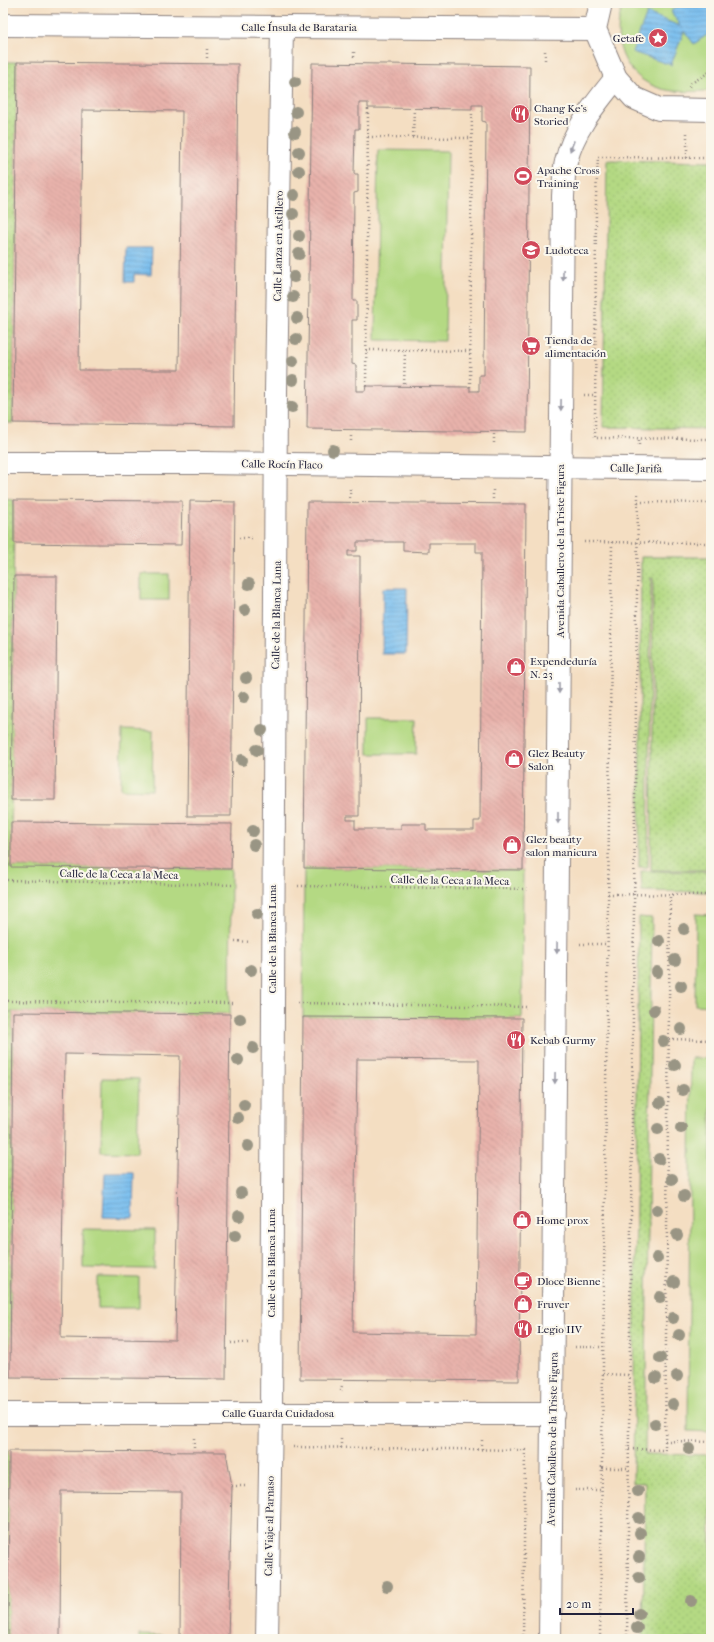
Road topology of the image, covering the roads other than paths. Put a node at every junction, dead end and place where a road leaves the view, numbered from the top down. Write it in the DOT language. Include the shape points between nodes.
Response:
graph roads {
  1 [pos="601,3"];
  2 [pos="3,25"];
  3 [pos="282,27"];
  4 [pos="595,29"];
  5 [pos="616,78"];
  6 [pos="711,110"];
  7 [pos="3,463"];
  8 [pos="276,465"];
  9 [pos="560,467"];
  10 [pos="711,469"];
  11 [pos="3,1414"];
  12 [pos="271,1414"];
  13 [pos="552,1414"];
  14 [pos="267,1639"];
  15 [pos="550,1639"];
  1 -- 4 [label="street"];
  2 -- 3 [label="street, Calle Ínsula de Barataria"];
  3 -- 4 [label="street, Calle Ínsula de Barataria"];
  3 -- 8 [label="street, Calle Lanza en Astillero"];
  4 -- 5 [label="street"];
  5 -- 6 [label="street" via="634,98 659,109"];
  5 -- 9 [label="street, Avenida Caballero de la Triste Figura, one-way" via="591,110 575,138 566,162 563,196"];
  7 -- 8 [label="street, Calle Rocín Flaco"];
  8 -- 9 [label="street, Calle Rocín Flaco"];
  8 -- 12 [label="street, Calle de la Blanca Luna"];
  9 -- 10 [label="street, Calle Jarifa"];
  9 -- 13 [label="street, Avenida Caballero de la Triste Figura, one-way"];
  11 -- 12 [label="street, Calle Guarda Cuidadosa"];
  12 -- 13 [label="street, Calle Guarda Cuidadosa"];
  12 -- 14 [label="street, Calle Viaje al Parnaso"];
  13 -- 15 [label="street, Avenida Caballero de la Triste Figura"];
}
